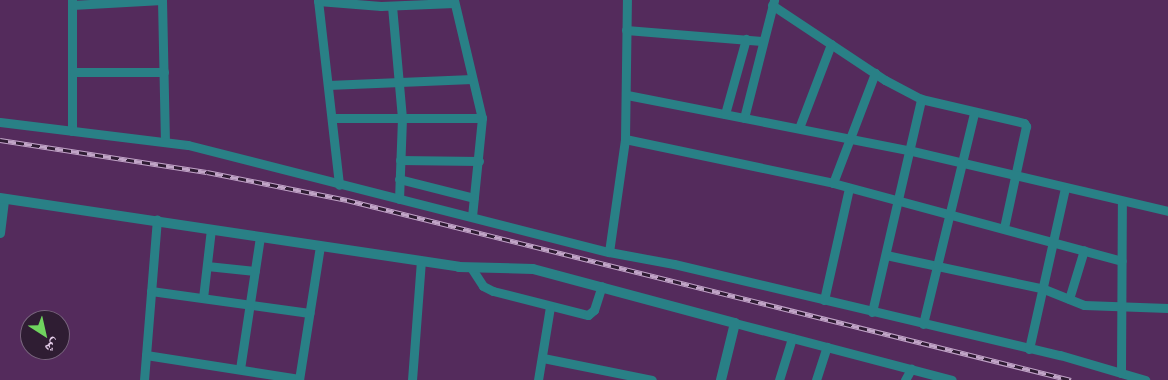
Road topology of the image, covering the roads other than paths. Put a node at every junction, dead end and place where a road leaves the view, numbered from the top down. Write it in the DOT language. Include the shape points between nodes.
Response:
graph roads {
  1 [pos="162,0"];
  2 [pos="626,0"];
  3 [pos="318,1"];
  4 [pos="454,2"];
  5 [pos="72,3"];
  6 [pos="773,3"];
  7 [pos="392,6"];
  8 [pos="626,30"];
  9 [pos="746,39"];
  10 [pos="762,41"];
  11 [pos="831,44"];
  12 [pos="74,72"];
  13 [pos="164,72"];
  14 [pos="875,73"];
  15 [pos="472,79"];
  16 [pos="400,82"];
  17 [pos="328,85"];
  18 [pos="627,96"];
  19 [pos="921,99"];
  20 [pos="974,113"];
  21 [pos="725,114"];
  22 [pos="332,118"];
  23 [pos="402,118"];
  24 [pos="482,118"];
  25 [pos="744,118"];
  26 [pos="0,122"];
  27 [pos="799,128"];
  28 [pos="72,131"];
  29 [pos="850,138"];
  30 [pos="625,139"];
  31 [pos="165,142"];
  32 [pos="908,150"];
  33 [pos="400,160"];
  34 [pos="479,161"];
  35 [pos="962,164"];
  36 [pos="1014,175"];
  37 [pos="400,179"];
  38 [pos="833,183"];
  39 [pos="339,185"];
  40 [pos="849,188"];
  41 [pos="1065,188"];
  42 [pos="2,198"];
  43 [pos="474,198"];
  44 [pos="399,199"];
  45 [pos="899,200"];
  46 [pos="1122,201"];
  47 [pos="1168,211"];
  48 [pos="951,214"];
  49 [pos="472,216"];
  50 [pos="157,220"];
  51 [pos="1004,228"];
  52 [pos="211,229"];
  53 [pos="0,233"];
  54 [pos="260,237"];
  55 [pos="1054,241"];
  56 [pos="320,246"];
  57 [pos="1084,250"];
  58 [pos="609,252"];
  59 [pos="886,255"];
  60 [pos="421,261"];
  61 [pos="1122,261"];
  62 [pos="207,266"];
  63 [pos="939,267"];
  64 [pos="472,269"];
  65 [pos="255,271"];
  66 [pos="602,286"];
  67 [pos="1044,289"];
  68 [pos="151,291"];
  69 [pos="203,298"];
  70 [pos="1069,299"];
  71 [pos="824,300"];
  72 [pos="250,305"];
  73 [pos="550,307"];
  74 [pos="1121,308"];
  75 [pos="1168,308"];
  76 [pos="872,312"];
  77 [pos="309,313"];
  78 [pos="735,323"];
  79 [pos="923,324"];
  80 [pos="792,338"];
  81 [pos="827,347"];
  82 [pos="1029,349"];
  83 [pos="146,355"];
  84 [pos="544,358"];
  85 [pos="910,369"];
  86 [pos="240,370"];
  87 [pos="1121,373"];
  88 [pos="299,379"];
  89 [pos="144,380"];
  90 [pos="412,380"];
  91 [pos="538,380"];
  92 [pos="652,380"];
  93 [pos="722,380"];
  94 [pos="779,380"];
  95 [pos="816,380"];
  96 [pos="905,380"];
  97 [pos="952,380"];
  98 [pos="1145,380"];
  1 -- 5 [label="street"];
  1 -- 13 [label="street"];
  2 -- 8 [label="street"];
  3 -- 7 [label="street"];
  3 -- 17 [label="street"];
  4 -- 7 [label="street"];
  4 -- 15 [label="street"];
  5 -- 12 [label="street"];
  6 -- 10 [label="street"];
  6 -- 11 [label="street"];
  7 -- 16 [label="street"];
  8 -- 9 [label="street"];
  8 -- 18 [label="street"];
  9 -- 10 [label="street"];
  9 -- 21 [label="street"];
  10 -- 25 [label="street"];
  11 -- 14 [label="street"];
  11 -- 27 [label="street"];
  12 -- 13 [label="street"];
  12 -- 28 [label="street"];
  13 -- 31 [label="street"];
  14 -- 19 [label="street"];
  14 -- 29 [label="street"];
  15 -- 16 [label="street"];
  15 -- 24 [label="street"];
  16 -- 17 [label="street"];
  16 -- 23 [label="street"];
  17 -- 22 [label="street"];
  18 -- 21 [label="street"];
  18 -- 30 [label="street"];
  19 -- 20 [label="street"];
  19 -- 32 [label="street"];
  20 -- 35 [label="street"];
  20 -- 36 [label="street" via="1026,124"];
  21 -- 25 [label="street"];
  22 -- 23 [label="street"];
  22 -- 39 [label="street"];
  23 -- 24 [label="street"];
  23 -- 33 [label="street"];
  24 -- 34 [label="street"];
  25 -- 27 [label="street"];
  26 -- 28 [label="street"];
  27 -- 29 [label="street"];
  28 -- 31 [label="street"];
  29 -- 32 [label="street"];
  29 -- 38 [label="street"];
  30 -- 38 [label="street"];
  30 -- 58 [label="street"];
  31 -- 39 [label="street"];
  32 -- 35 [label="street"];
  32 -- 45 [label="street"];
  33 -- 34 [label="street"];
  33 -- 37 [label="street"];
  34 -- 43 [label="street"];
  35 -- 36 [label="street"];
  35 -- 48 [label="street"];
  36 -- 41 [label="street"];
  36 -- 51 [label="street"];
  37 -- 43 [label="street"];
  37 -- 44 [label="street"];
  38 -- 40 [label="street"];
  39 -- 44 [label="street"];
  40 -- 45 [label="street"];
  40 -- 71 [label="street"];
  41 -- 46 [label="street"];
  41 -- 55 [label="street"];
  42 -- 50 [label="street"];
  42 -- 53 [label="street"];
  43 -- 49 [label="street"];
  44 -- 49 [label="street"];
  45 -- 48 [label="street"];
  45 -- 59 [label="street"];
  46 -- 47 [label="street"];
  46 -- 61 [label="street"];
  48 -- 51 [label="street"];
  48 -- 63 [label="street"];
  49 -- 58 [label="street"];
  50 -- 52 [label="street"];
  50 -- 68 [label="street"];
  51 -- 55 [label="street"];
  52 -- 54 [label="street"];
  52 -- 62 [label="street"];
  54 -- 56 [label="street"];
  54 -- 65 [label="street"];
  55 -- 57 [label="street"];
  55 -- 67 [label="street"];
  56 -- 60 [label="street"];
  56 -- 77 [label="street"];
  57 -- 61 [label="street"];
  57 -- 70 [label="street"];
  58 -- 71 [label="street"];
  59 -- 63 [label="street"];
  59 -- 76 [label="street"];
  60 -- 64 [label="street"];
  60 -- 90 [label="street"];
  61 -- 74 [label="street"];
  62 -- 65 [label="street"];
  62 -- 69 [label="street"];
  63 -- 67 [label="street"];
  63 -- 79 [label="street"];
  64 -- 66 [label="street" via="527,268"];
  64 -- 73 [label="street" via="488,289"];
  65 -- 72 [label="street"];
  66 -- 73 [label="street" via="592,314"];
  66 -- 78 [label="street"];
  67 -- 70 [label="street"];
  67 -- 82 [label="street"];
  68 -- 69 [label="street"];
  68 -- 83 [label="street"];
  69 -- 72 [label="street"];
  70 -- 74 [label="street" via="1084,305"];
  71 -- 76 [label="street"];
  72 -- 77 [label="street"];
  72 -- 86 [label="street"];
  73 -- 84 [label="street"];
  74 -- 75 [label="street"];
  74 -- 87 [label="street"];
  76 -- 79 [label="street"];
  77 -- 88 [label="street"];
  78 -- 80 [label="street"];
  78 -- 93 [label="street"];
  79 -- 82 [label="street"];
  80 -- 81 [label="street"];
  80 -- 94 [label="street"];
  81 -- 85 [label="street"];
  81 -- 95 [label="street"];
  82 -- 87 [label="street"];
  83 -- 86 [label="street"];
  83 -- 89 [label="street"];
  84 -- 91 [label="street"];
  84 -- 92 [label="street"];
  85 -- 96 [label="street"];
  85 -- 97 [label="street"];
  86 -- 88 [label="street"];
  87 -- 98 [label="street"];
}
